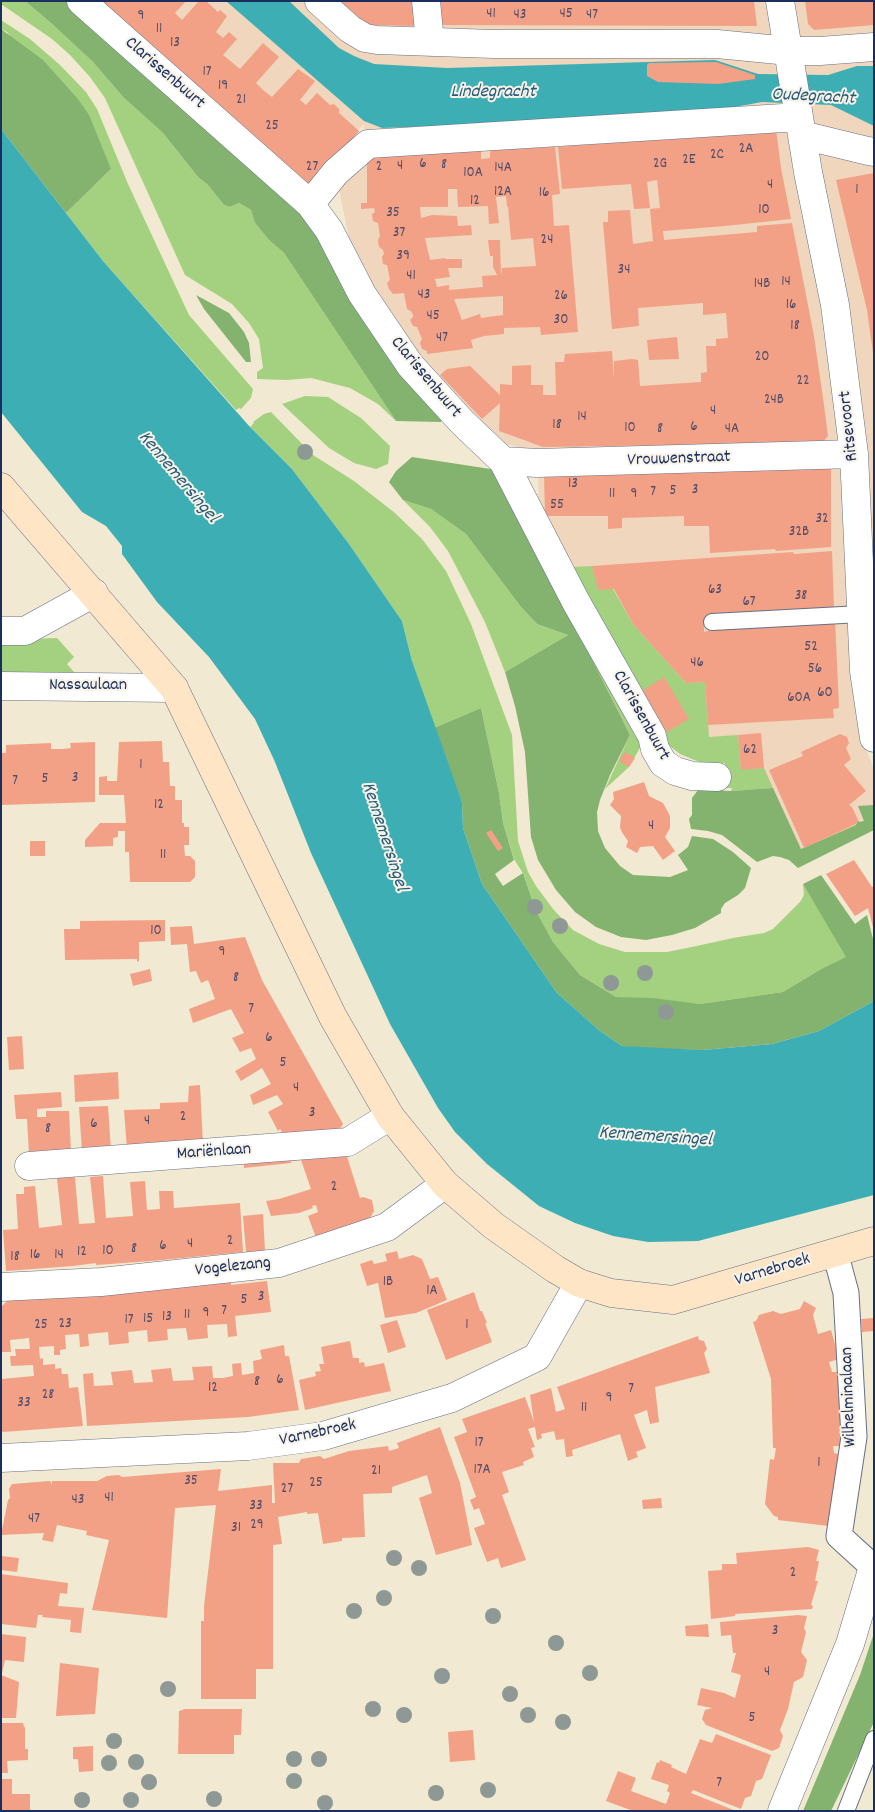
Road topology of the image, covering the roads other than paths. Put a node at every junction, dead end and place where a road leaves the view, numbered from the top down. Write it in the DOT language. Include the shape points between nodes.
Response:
graph roads {
  1 [pos="81,1"];
  2 [pos="319,1"];
  3 [pos="426,1"];
  4 [pos="780,1"];
  5 [pos="430,42"];
  6 [pos="874,47"];
  7 [pos="789,57"];
  8 [pos="800,126"];
  9 [pos="874,152"];
  10 [pos="310,204"];
  11 [pos="854,454"];
  12 [pos="503,461"];
  13 [pos="1,487"];
  14 [pos="866,523"];
  15 [pos="94,593"];
  16 [pos="861,614"];
  17 [pos="712,622"];
  18 [pos="1,631"];
  19 [pos="1,686"];
  20 [pos="174,688"];
  21 [pos="873,733"];
  22 [pos="717,777"];
  23 [pos="390,1116"];
  24 [pos="29,1166"];
  25 [pos="445,1184"];
  26 [pos="874,1241"];
  27 [pos="835,1252"];
  28 [pos="579,1282"];
  29 [pos="1,1287"];
  30 [pos="2,1461"];
  31 [pos="873,1567"];
  32 [pos="874,1739"];
  33 [pos="782,1811"];
  34 [pos="846,1811"];
  1 -- 10 [label="street, Clarissenbuurt"];
  2 -- 5 [label="street" via="365,38"];
  3 -- 5 [label="street"];
  4 -- 7 [label="street, Ritsevoort"];
  5 -- 7 [label="street" via="717,44"];
  6 -- 7 [label="street"];
  7 -- 8 [label="street, Ritsevoort"];
  8 -- 9 [label="street"];
  8 -- 10 [label="street" via="368,144 336,172"];
  8 -- 11 [label="street, Ritsevoort" via="835,305"];
  10 -- 12 [label="street, Clarissenbuurt" via="329,230 362,294 410,365"];
  11 -- 12 [label="street, Vrouwenstraat" via="546,463"];
  11 -- 14 [label="street, Ritsevoort"];
  12 -- 22 [label="street, Clarissenbuurt" via="576,602 652,736 662,763 674,771 692,776"];
  13 -- 15 [label="main road"];
  14 -- 16 [label="street, Ritsevoort"];
  15 -- 18 [label="street" via="25,631"];
  15 -- 20 [label="main road"];
  16 -- 17 [label="lane"];
  16 -- 21 [label="street, Ritsevoort" via="864,670"];
  19 -- 20 [label="street, Nassaulaan"];
  20 -- 23 [label="main road" via="334,1017"];
  23 -- 24 [label="street, Mariënlaan" via="348,1142"];
  23 -- 25 [label="main road"];
  25 -- 28 [label="main road" via="526,1250"];
  25 -- 29 [label="street, Vogelezang" via="387,1227 279,1264 101,1282"];
  26 -- 27 [label="main road, Varnebroek"];
  27 -- 28 [label="main road, Varnebroek" via="673,1300 612,1293"];
  27 -- 31 [label="street, Wilhelminalaan" via="846,1293 854,1437 839,1536"];
  28 -- 30 [label="street, Varnebroek" via="537,1357 452,1398 323,1436 248,1446"];
  31 -- 33 [label="street, Wilhelminalaan" via="850,1644"];
  32 -- 34 [label="lane"];
}
